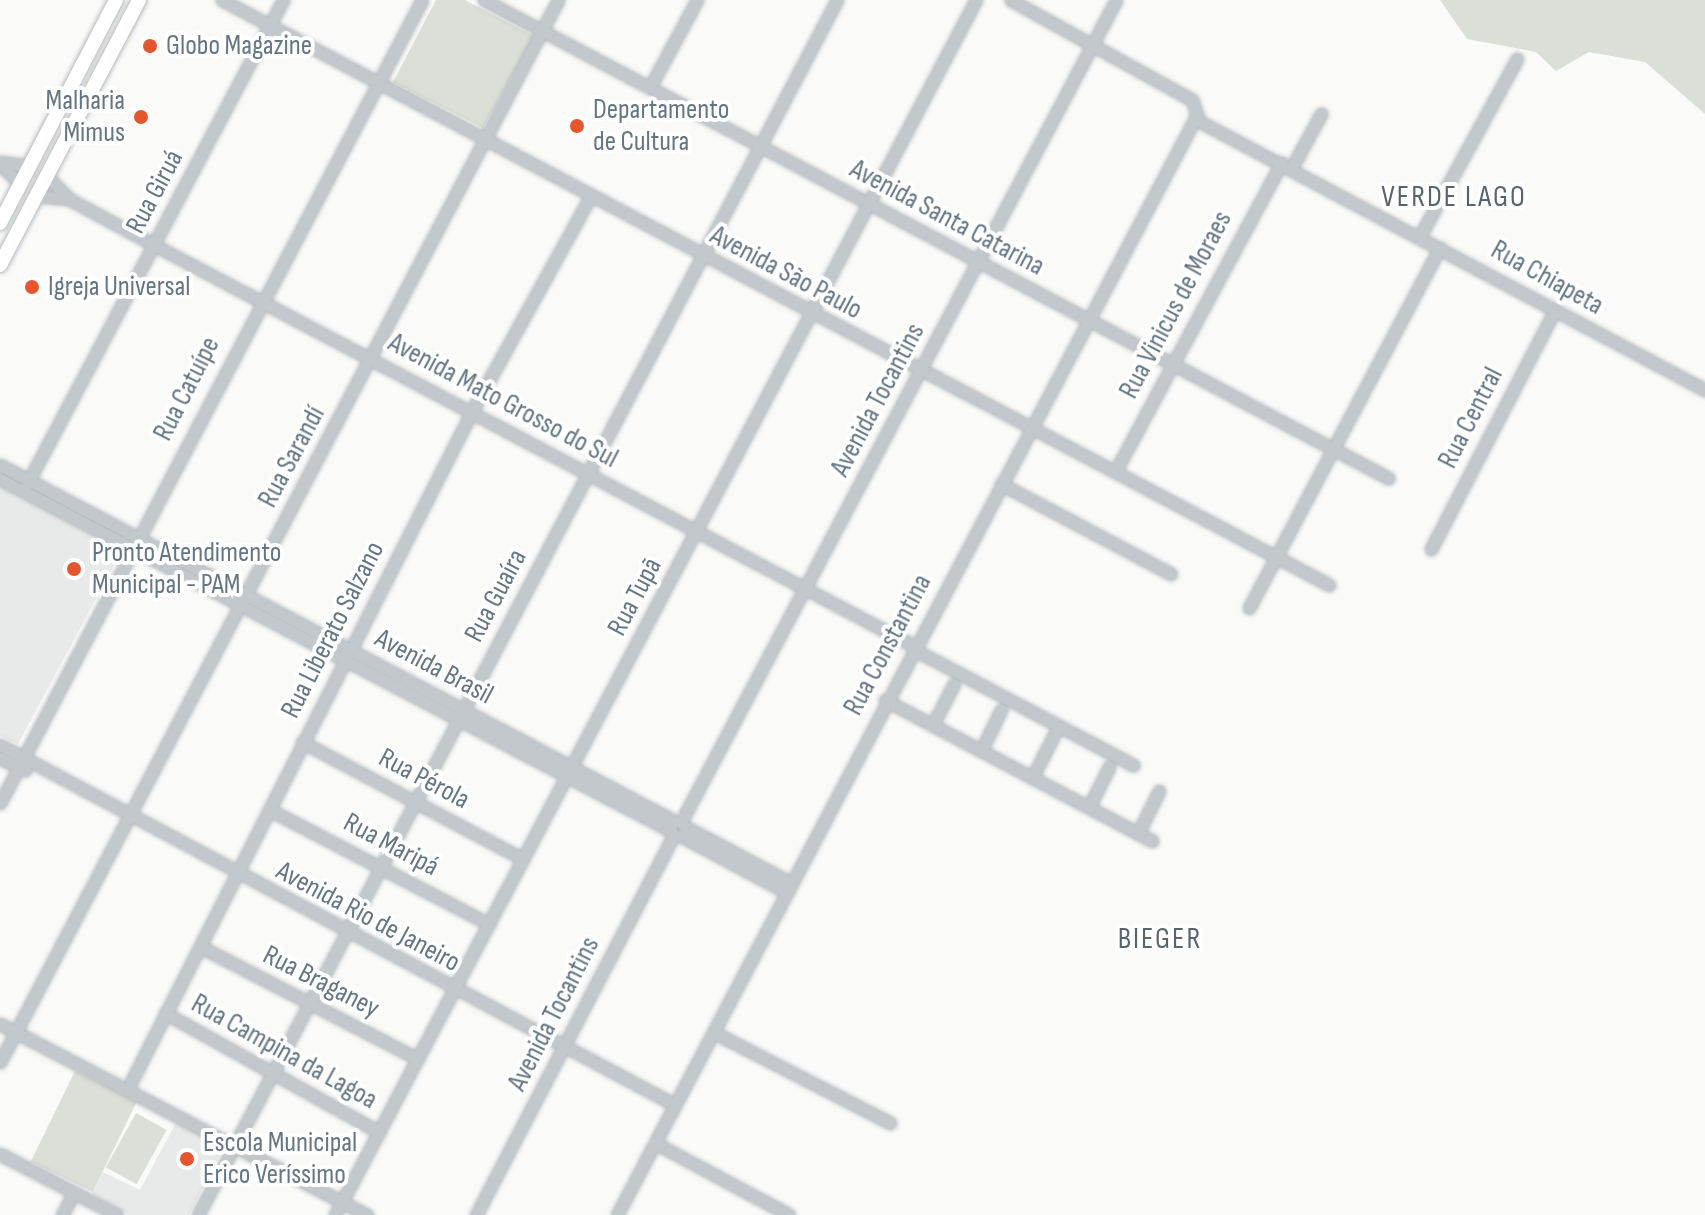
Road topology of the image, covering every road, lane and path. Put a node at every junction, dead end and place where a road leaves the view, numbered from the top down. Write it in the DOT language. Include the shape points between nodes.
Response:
graph roads {
  1 [pos="116,0"];
  2 [pos="139,0"];
  3 [pos="222,0"];
  4 [pos="283,0"];
  5 [pos="422,0"];
  6 [pos="484,0"];
  7 [pos="558,0"];
  8 [pos="697,0"];
  9 [pos="837,0"];
  10 [pos="976,0"];
  11 [pos="1011,0"];
  12 [pos="1116,0"];
  13 [pos="269,25"];
  14 [pos="542,31"];
  15 [pos="1092,42"];
  16 [pos="1517,59"];
  17 [pos="378,86"];
  18 [pos="650,87"];
  19 [pos="1321,114"];
  20 [pos="1195,119"];
  21 [pos="484,142"];
  22 [pos="760,146"];
  23 [pos="0,163"];
  24 [pos="30,166"];
  25 [pos="1286,166"];
  26 [pos="48,177"];
  27 [pos="20,184"];
  28 [pos="37,196"];
  29 [pos="590,197"];
  30 [pos="69,199"];
  31 [pos="868,204"];
  32 [pos="0,223"];
  33 [pos="1420,236"];
  34 [pos="154,245"];
  35 [pos="1440,247"];
  36 [pos="702,256"];
  37 [pos="978,261"];
  38 [pos="0,265"];
  39 [pos="260,300"];
  40 [pos="1555,310"];
  41 [pos="810,314"];
  42 [pos="1089,319"];
  43 [pos="370,359"];
  44 [pos="1170,362"];
  45 [pos="921,372"];
  46 [pos="1705,390"];
  47 [pos="472,411"];
  48 [pos="1032,425"];
  49 [pos="1333,449"];
  50 [pos="0,465"];
  51 [pos="1116,470"];
  52 [pos="589,472"];
  53 [pos="1388,478"];
  54 [pos="0,479"];
  55 [pos="1001,484"];
  56 [pos="27,485"];
  57 [pos="697,530"];
  58 [pos="134,542"];
  59 [pos="1431,549"];
  60 [pos="1276,556"];
  61 [pos="1171,574"];
  62 [pos="1329,585"];
  63 [pos="805,586"];
  64 [pos="244,600"];
  65 [pos="1249,608"];
  66 [pos="914,648"];
  67 [pos="347,654"];
  68 [pos="954,684"];
  69 [pos="885,700"];
  70 [pos="1001,710"];
  71 [pos="461,714"];
  72 [pos="933,724"];
  73 [pos="1055,733"];
  74 [pos="302,742"];
  75 [pos="0,745"];
  76 [pos="981,751"];
  77 [pos="0,758"];
  78 [pos="22,763"];
  79 [pos="1133,765"];
  80 [pos="1109,767"];
  81 [pos="569,772"];
  82 [pos="1032,778"];
  83 [pos="1159,791"];
  84 [pos="415,802"];
  85 [pos="0,803"];
  86 [pos="1089,807"];
  87 [pos="270,810"];
  88 [pos="129,818"];
  89 [pos="678,829"];
  90 [pos="1138,833"];
  91 [pos="1152,841"];
  92 [pos="523,859"];
  93 [pos="381,867"];
  94 [pos="236,873"];
  95 [pos="788,887"];
  96 [pos="489,924"];
  97 [pos="347,933"];
  98 [pos="201,947"];
  99 [pos="454,990"];
  100 [pos="310,1003"];
  101 [pos="165,1013"];
  102 [pos="0,1024"];
  103 [pos="713,1032"];
  104 [pos="17,1033"];
  105 [pos="564,1049"];
  106 [pos="418,1059"];
  107 [pos="0,1062"];
  108 [pos="272,1073"];
  109 [pos="127,1090"];
  110 [pos="675,1105"];
  111 [pos="890,1123"];
  112 [pos="379,1132"];
  113 [pos="655,1143"];
  114 [pos="235,1146"];
  115 [pos="0,1154"];
  116 [pos="74,1192"];
  117 [pos="341,1202"];
  118 [pos="62,1215"];
  119 [pos="117,1215"];
  120 [pos="198,1215"];
  121 [pos="335,1215"];
  122 [pos="367,1215"];
  123 [pos="476,1215"];
  124 [pos="617,1215"];
  125 [pos="789,1215"];
  1 -- 24 [label="main road"];
  2 -- 26 [label="main road"];
  3 -- 13 [label="street, Avenida São Paulo"];
  4 -- 13 [label="street, Rua Giruá"];
  5 -- 17 [label="street, Rua Catuípe"];
  6 -- 14 [label="street, Avenida Santa Catarina"];
  7 -- 14 [label="street, Rua Sarandí"];
  8 -- 18 [label="street"];
  9 -- 22 [label="street, Rua Guaíra"];
  10 -- 31 [label="street, Rua Tupã"];
  11 -- 15 [label="street"];
  12 -- 15 [label="street, Avenida Tocantins"];
  13 -- 17 [label="street, Avenida São Paulo"];
  13 -- 34 [label="street, Rua Giruá"];
  14 -- 18 [label="street, Avenida Santa Catarina"];
  14 -- 21 [label="street, Rua Sarandí"];
  15 -- 20 [label="street" via="1192,100"];
  15 -- 37 [label="street, Avenida Tocantins"];
  16 -- 33 [label="street"];
  17 -- 21 [label="street, Avenida São Paulo"];
  17 -- 39 [label="street, Rua Catuípe"];
  18 -- 22 [label="street, Avenida Santa Catarina"];
  19 -- 25 [label="street, Rua Vinicus de Moraes"];
  20 -- 25 [label="street, Rua Chiapeta"];
  20 -- 42 [label="street, Rua Constantina"];
  21 -- 29 [label="street, Avenida São Paulo"];
  21 -- 43 [label="street, Rua Sarandí"];
  22 -- 31 [label="street, Avenida Santa Catarina"];
  22 -- 36 [label="street, Rua Guaíra"];
  23 -- 24 [label="street"];
  23 -- 27 [label="street"];
  24 -- 27 [label="main road"];
  25 -- 33 [label="street, Rua Chiapeta"];
  25 -- 44 [label="street, Rua Vinicus de Moraes"];
  26 -- 28 [label="main road"];
  26 -- 30 [label="street"];
  27 -- 32 [label="main road"];
  28 -- 30 [label="street"];
  28 -- 38 [label="main road"];
  29 -- 36 [label="street, Avenida São Paulo"];
  29 -- 47 [label="street, Rua Liberato Salzano"];
  30 -- 34 [label="street, Avenida Mato Grosso do Sul"];
  31 -- 37 [label="street, Avenida Santa Catarina"];
  31 -- 41 [label="street, Rua Tupã"];
  33 -- 35 [label="street, Rua Chiapeta"];
  34 -- 39 [label="street, Avenida Mato Grosso do Sul"];
  34 -- 56 [label="street, Rua Giruá"];
  35 -- 40 [label="street, Rua Chiapeta"];
  35 -- 49 [label="street"];
  36 -- 41 [label="street, Avenida São Paulo"];
  36 -- 52 [label="street, Rua Guaíra"];
  37 -- 42 [label="street, Avenida Santa Catarina"];
  37 -- 45 [label="street, Avenida Tocantins"];
  39 -- 43 [label="street, Avenida Mato Grosso do Sul"];
  39 -- 58 [label="street, Rua Catuípe"];
  40 -- 46 [label="street, Rua Chiapeta"];
  40 -- 59 [label="street, Rua Central"];
  41 -- 45 [label="street, Avenida São Paulo"];
  41 -- 57 [label="street, Rua Tupã"];
  42 -- 44 [label="street, Avenida Santa Catarina"];
  42 -- 48 [label="street, Rua Constantina"];
  43 -- 47 [label="street, Avenida Mato Grosso do Sul"];
  43 -- 64 [label="street, Rua Sarandí"];
  44 -- 49 [label="street, Avenida Santa Catarina"];
  44 -- 51 [label="street, Rua Vinicus de Moraes"];
  45 -- 48 [label="street, Avenida São Paulo"];
  45 -- 63 [label="street, Avenida Tocantins"];
  47 -- 52 [label="street, Avenida Mato Grosso do Sul"];
  47 -- 67 [label="street, Rua Liberato Salzano"];
  48 -- 51 [label="street, Avenida São Paulo"];
  48 -- 55 [label="street, Rua Constantina"];
  49 -- 53 [label="street, Avenida Santa Catarina"];
  49 -- 60 [label="street"];
  50 -- 56 [label="street, Avenida Brasil"];
  51 -- 60 [label="street, Avenida São Paulo"];
  52 -- 57 [label="street, Avenida Mato Grosso do Sul"];
  52 -- 71 [label="street, Rua Guaíra"];
  54 -- 56 [label="street, Avenida Brasil"];
  55 -- 61 [label="street"];
  55 -- 66 [label="street, Rua Constantina"];
  56 -- 58 [label="street, Avenida Brasil"];
  57 -- 63 [label="street, Avenida Mato Grosso do Sul"];
  57 -- 81 [label="street, Rua Tupã"];
  58 -- 64 [label="street, Avenida Brasil"];
  58 -- 78 [label="street, Rua Catuípe"];
  60 -- 62 [label="street, Avenida São Paulo"];
  60 -- 65 [label="street"];
  63 -- 66 [label="street, Avenida Mato Grosso do Sul"];
  63 -- 89 [label="street, Avenida Tocantins"];
  64 -- 67 [label="street, Avenida Brasil"];
  64 -- 88 [label="street, Rua Sarandí"];
  66 -- 69 [label="street, Rua Constantina"];
  66 -- 79 [label="street, Avenida Mato Grosso do Sul"];
  67 -- 71 [label="street, Avenida Brasil"];
  67 -- 74 [label="street, Rua Liberato Salzano"];
  68 -- 72 [label="street"];
  69 -- 72 [label="street"];
  69 -- 95 [label="street, Rua Constantina"];
  70 -- 76 [label="street"];
  71 -- 81 [label="street, Avenida Brasil"];
  71 -- 84 [label="street, Rua Guaíra"];
  72 -- 76 [label="street"];
  73 -- 82 [label="street"];
  74 -- 84 [label="street, Rua Pérola"];
  74 -- 87 [label="street, Rua Liberato Salzano"];
  75 -- 78 [label="street"];
  76 -- 82 [label="street"];
  77 -- 78 [label="street"];
  78 -- 85 [label="street, Rua Catuípe"];
  78 -- 88 [label="street, Avenida Rio de Janeiro"];
  80 -- 86 [label="street"];
  81 -- 89 [label="street, Avenida Brasil"];
  81 -- 92 [label="street, Rua Tupã"];
  82 -- 86 [label="street"];
  83 -- 90 [label="street"];
  84 -- 92 [label="street, Rua Pérola"];
  84 -- 93 [label="street, Rua Guaíra"];
  86 -- 90 [label="street"];
  87 -- 93 [label="street, Rua Maripá"];
  87 -- 94 [label="street, Rua Liberato Salzano"];
  88 -- 94 [label="street, Avenida Rio de Janeiro"];
  88 -- 104 [label="street, Rua Sarandí"];
  89 -- 95 [label="street, Avenida Brasil"];
  89 -- 105 [label="street, Avenida Tocantins"];
  90 -- 91 [label="street"];
  92 -- 96 [label="street, Rua Tupã"];
  93 -- 96 [label="street, Rua Maripá"];
  93 -- 97 [label="street, Rua Guaíra"];
  94 -- 97 [label="street, Avenida Rio de Janeiro"];
  94 -- 98 [label="street, Rua Liberato Salzano"];
  95 -- 103 [label="street, Rua Constantina"];
  96 -- 99 [label="street, Rua Tupã"];
  97 -- 99 [label="street, Avenida Rio de Janeiro"];
  97 -- 100 [label="street, Rua Guaíra"];
  98 -- 100 [label="street, Rua Braganey"];
  98 -- 101 [label="street, Rua Liberato Salzano"];
  99 -- 105 [label="street, Avenida Rio de Janeiro"];
  99 -- 106 [label="street, Rua Tupã"];
  100 -- 106 [label="street, Rua Braganey"];
  100 -- 108 [label="street, Rua Guaíra"];
  101 -- 108 [label="street, Rua Campina da Lagoa"];
  101 -- 109 [label="street, Rua Liberato Salzano"];
  102 -- 104 [label="street"];
  103 -- 110 [label="street, Rua Constantina"];
  103 -- 111 [label="street"];
  104 -- 107 [label="street, Rua Sarandí"];
  104 -- 109 [label="street"];
  105 -- 110 [label="street, Avenida Rio de Janeiro"];
  105 -- 123 [label="street, Avenida Tocantins"];
  106 -- 112 [label="street, Rua Tupã"];
  108 -- 112 [label="street, Rua Campina da Lagoa"];
  108 -- 114 [label="street, Rua Guaíra"];
  109 -- 114 [label="street"];
  110 -- 113 [label="street, Rua Constantina"];
  112 -- 117 [label="street, Rua Tupã"];
  113 -- 124 [label="street, Rua Constantina"];
  113 -- 125 [label="street"];
  114 -- 117 [label="street"];
  114 -- 120 [label="street, Rua Guaíra"];
  115 -- 116 [label="street"];
  116 -- 118 [label="street"];
  116 -- 119 [label="street"];
  117 -- 121 [label="street, Rua Tupã"];
  117 -- 122 [label="street"];
}
